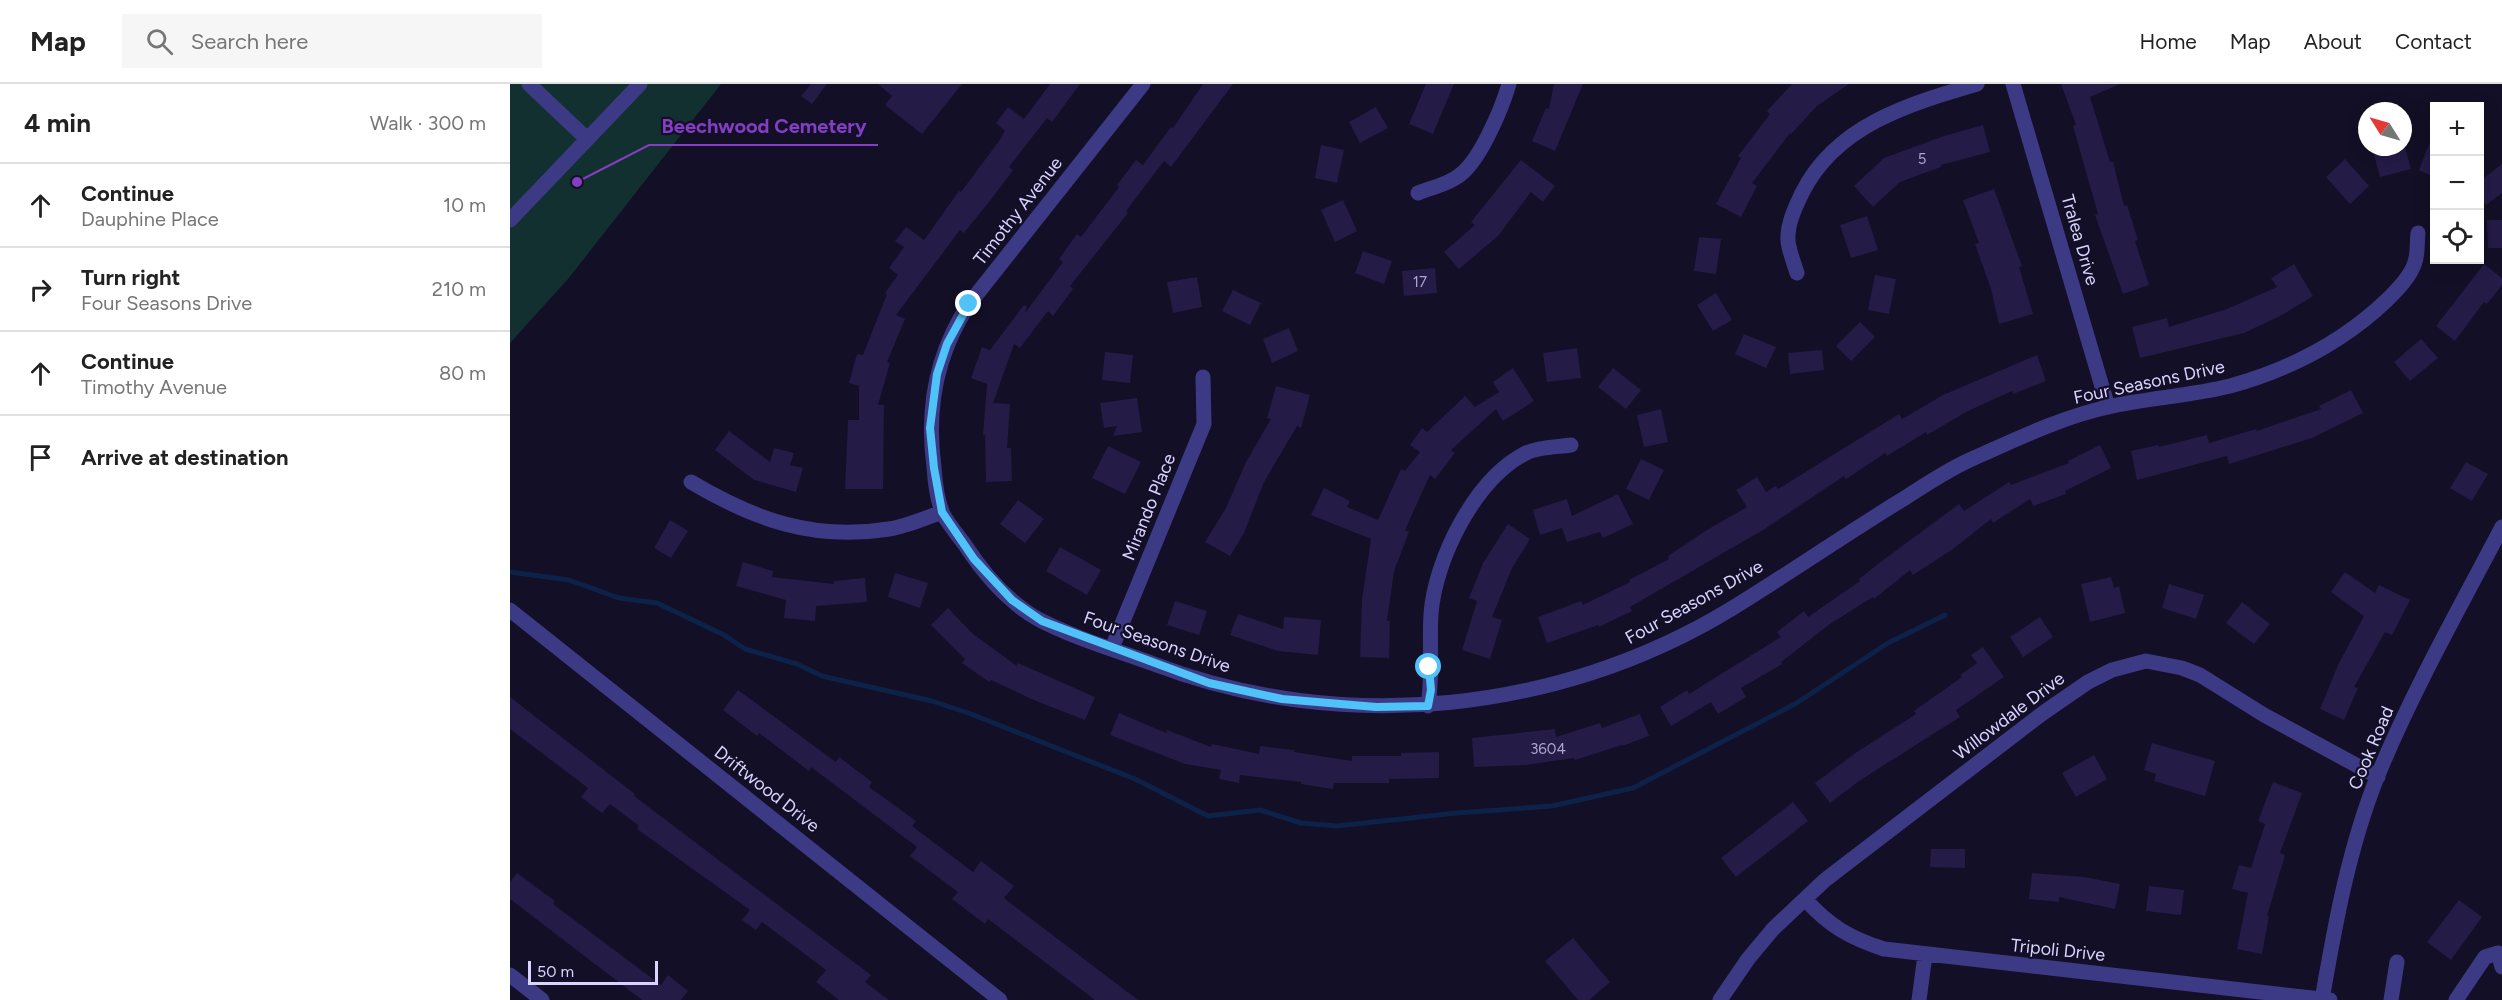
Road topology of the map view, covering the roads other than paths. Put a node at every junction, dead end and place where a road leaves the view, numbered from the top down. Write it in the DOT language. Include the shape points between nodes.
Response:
graph roads {
  1 [pos="529,84"];
  2 [pos="640,84"];
  3 [pos="1143,84"];
  4 [pos="1509,84"];
  5 [pos="1977,84"];
  6 [pos="2013,84"];
  7 [pos="587,140"];
  8 [pos="1418,193"];
  9 [pos="510,220"];
  10 [pos="2418,233"];
  11 [pos="1797,273"];
  12 [pos="1203,377"];
  13 [pos="2108,407"];
  14 [pos="1571,445"];
  15 [pos="691,482"];
  16 [pos="942,512"];
  17 [pos="2502,527"];
  18 [pos="510,610"];
  19 [pos="1112,648"];
  20 [pos="1428,706"];
  21 [pos="2378,777"];
  22 [pos="1805,899"];
  23 [pos="1925,955"];
  24 [pos="2397,962"];
  25 [pos="2502,968"];
  26 [pos="510,975"];
  27 [pos="542,1000"];
  28 [pos="1000,1000"];
  29 [pos="1719,1000"];
  30 [pos="1919,1000"];
  31 [pos="2322,1000"];
  32 [pos="2330,1000"];
  33 [pos="2391,1000"];
  34 [pos="2456,1000"];
  1 -- 7 [label="street"];
  2 -- 7 [label="street"];
  3 -- 16 [label="street, Timothy Avenue" via="969,304 947,344 937,374 930,428"];
  4 -- 8 [label="street" via="1489,133 1470,164 1458,177"];
  5 -- 11 [label="street" via="1907,105 1876,119 1836,148 1807,183 1793,215 1788,242"];
  6 -- 13 [label="street, Tralea Drive"];
  7 -- 9 [label="street"];
  10 -- 13 [label="street, Four Seasons Drive" via="2415,262 2393,294 2368,317 2300,361 2231,386"];
  12 -- 19 [label="street, Mirando Place" via="1204,424"];
  13 -- 20 [label="street, Four Seasons Drive" via="1966,461 1725,612 1634,659 1514,693"];
  14 -- 20 [label="street" via="1527,452 1486,486 1459,525 1446,552 1431,612"];
  15 -- 16 [label="street" via="750,514 810,531 891,529"];
  16 -- 19 [label="street, Four Seasons Drive" via="974,559 1012,600 1042,621"];
  17 -- 21 [label="street, Cook Road" via="2428,668"];
  18 -- 28 [label="street, Driftwood Drive"];
  19 -- 20 [label="street, Four Seasons Drive" via="1209,683 1256,694 1376,707"];
  21 -- 22 [label="street, Willowdale Drive" via="2200,675 2165,663 2133,663 2088,682 2043,713"];
  21 -- 31 [label="street, Cook Road" via="2339,908"];
  22 -- 23 [label="street, Tripoli Drive" via="1829,923 1856,940"];
  22 -- 29 [label="street, Willowdale Drive" via="1773,929"];
  23 -- 30 [label="street"];
  23 -- 31 [label="street, Tripoli Drive"];
  24 -- 33 [label="street"];
  25 -- 34 [label="street" via="2498,953 2485,957"];
  26 -- 27 [label="street"];
  31 -- 32 [label="street, Tripoli Drive"];
}
